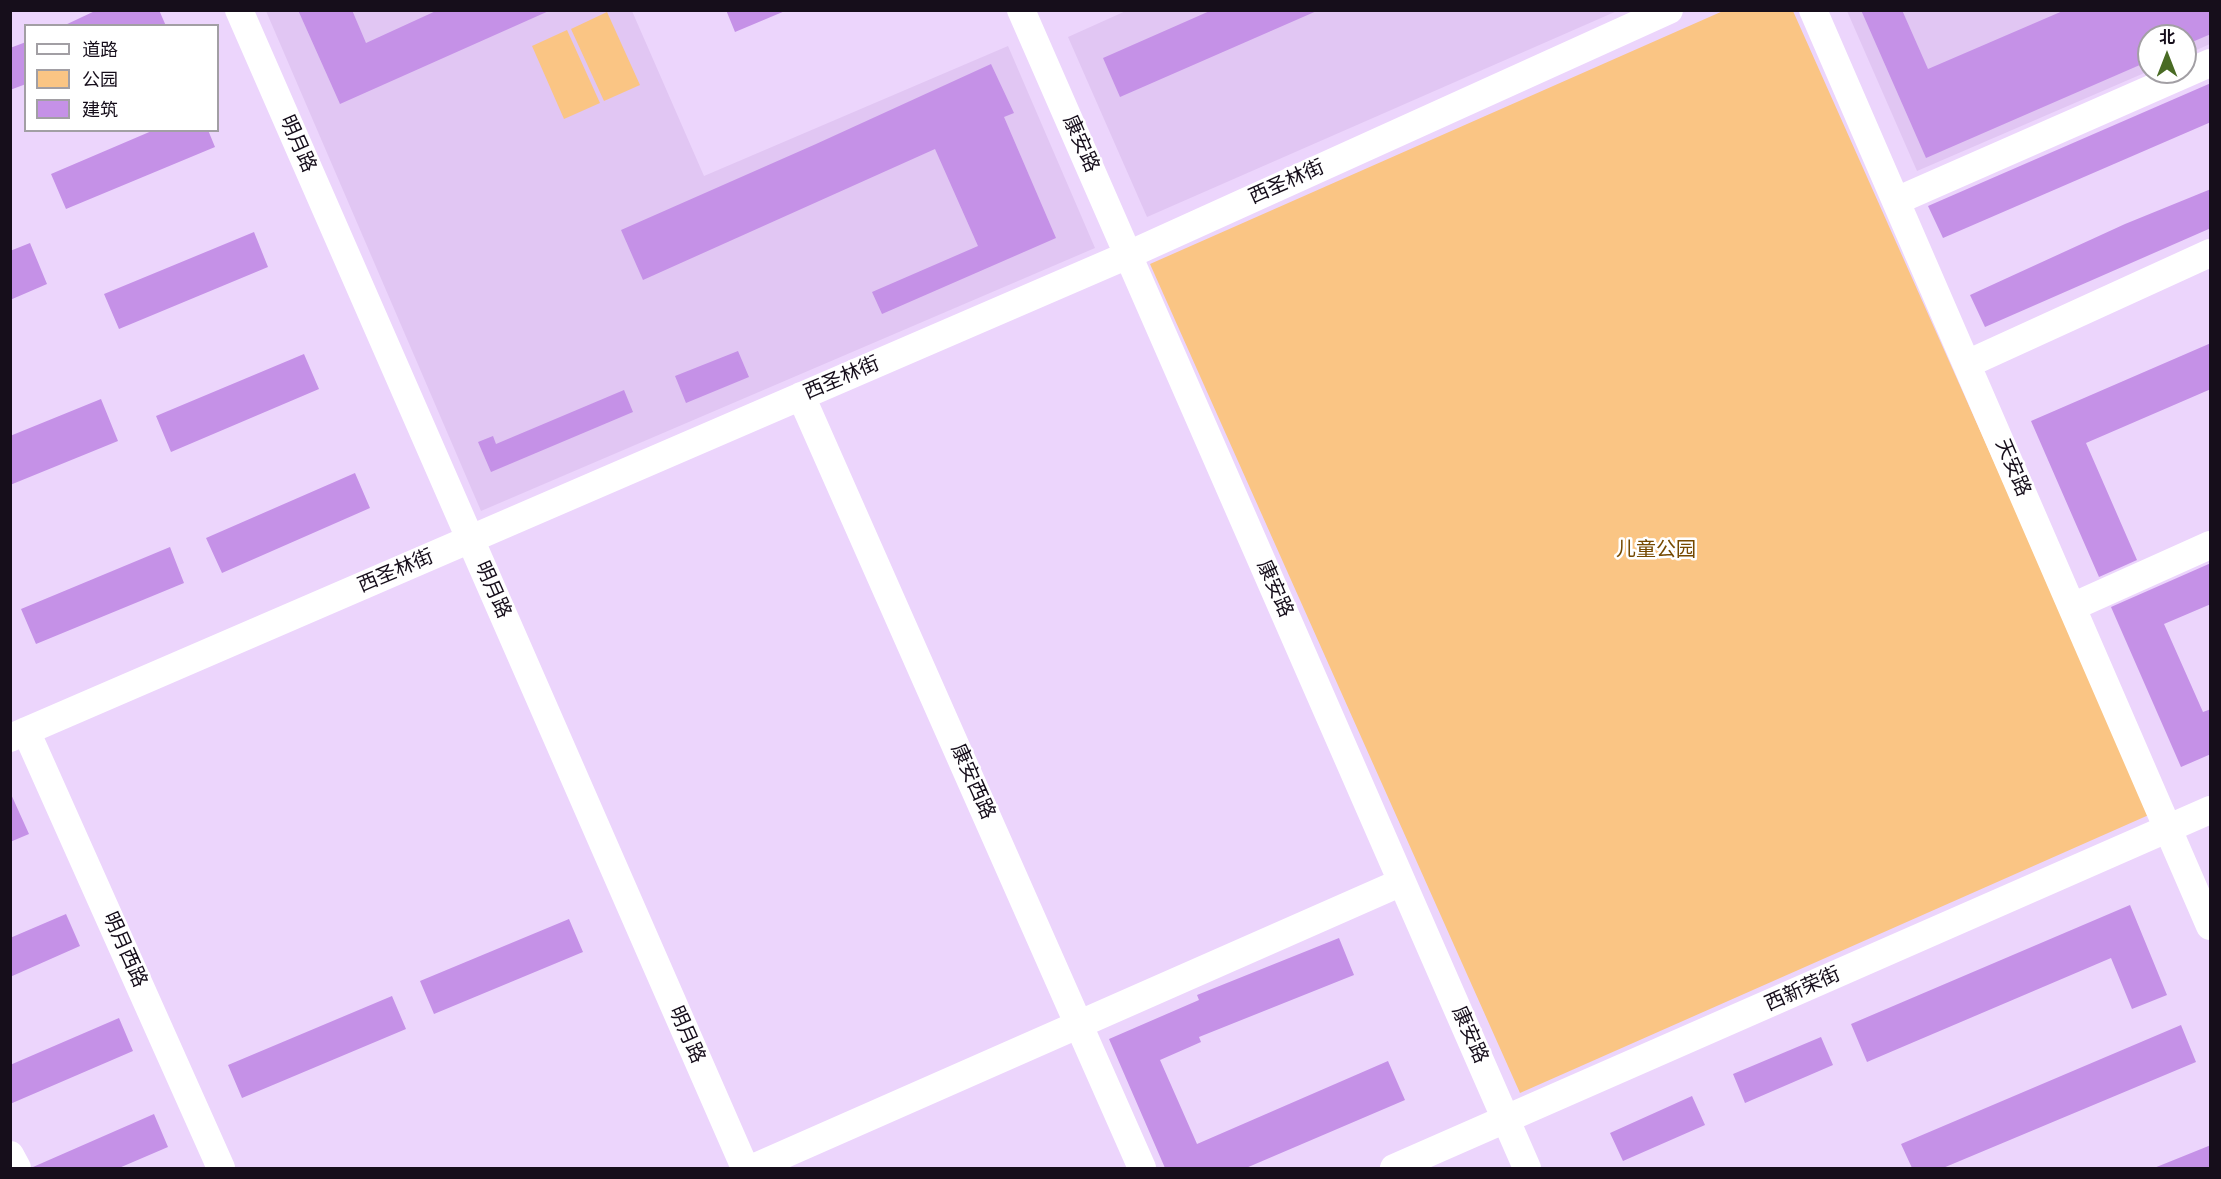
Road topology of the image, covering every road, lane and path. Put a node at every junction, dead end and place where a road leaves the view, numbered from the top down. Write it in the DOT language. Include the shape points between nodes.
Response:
graph roads {
  1 [pos="239,10"];
  2 [pos="1021,10"];
  3 [pos="1669,10"];
  4 [pos="1813,10"];
  5 [pos="2211,63"];
  6 [pos="1896,201"];
  7 [pos="2211,253"];
  8 [pos="1128,255"];
  9 [pos="1967,364"];
  10 [pos="801,396"];
  11 [pos="470,540"];
  12 [pos="2211,545"];
  13 [pos="2072,607"];
  14 [pos="18,735"];
  15 [pos="2211,810"];
  16 [pos="2168,828"];
  17 [pos="1402,882"];
  18 [pos="2211,926"];
  19 [pos="1078,1025"];
  20 [pos="1506,1120"];
  21 [pos="10,1155"];
  22 [pos="17,1168"];
  23 [pos="221,1168"];
  24 [pos="745,1168"];
  25 [pos="753,1168"];
  26 [pos="1142,1168"];
  27 [pos="1394,1168"];
  28 [pos="1527,1168"];
  1 -- 11 [label="street, 明月路"];
  2 -- 8 [label="street, 康安路"];
  3 -- 8 [label="street, 西圣林街"];
  4 -- 6 [label="street, 天安路"];
  5 -- 6 [label="street"];
  6 -- 9 [label="street, 天安路"];
  7 -- 9 [label="street"];
  8 -- 10 [label="street, 西圣林街"];
  8 -- 17 [label="street, 康安路"];
  9 -- 13 [label="street, 天安路"];
  10 -- 11 [label="street, 西圣林街"];
  10 -- 19 [label="street, 康安西路"];
  11 -- 14 [label="street, 西圣林街"];
  11 -- 24 [label="street, 明月路"];
  12 -- 13 [label="street"];
  13 -- 16 [label="street, 天安路"];
  14 -- 23 [label="street, 明月西路"];
  15 -- 16 [label="street, 西新荣街"];
  16 -- 18 [label="street, 天安路"];
  16 -- 20 [label="street, 西新荣街"];
  17 -- 19 [label="street"];
  17 -- 20 [label="street, 康安路"];
  19 -- 25 [label="street"];
  19 -- 26 [label="street, 康安西路"];
  20 -- 27 [label="street, 西新荣街"];
  20 -- 28 [label="street, 康安路"];
  21 -- 22 [label="street"];
}
